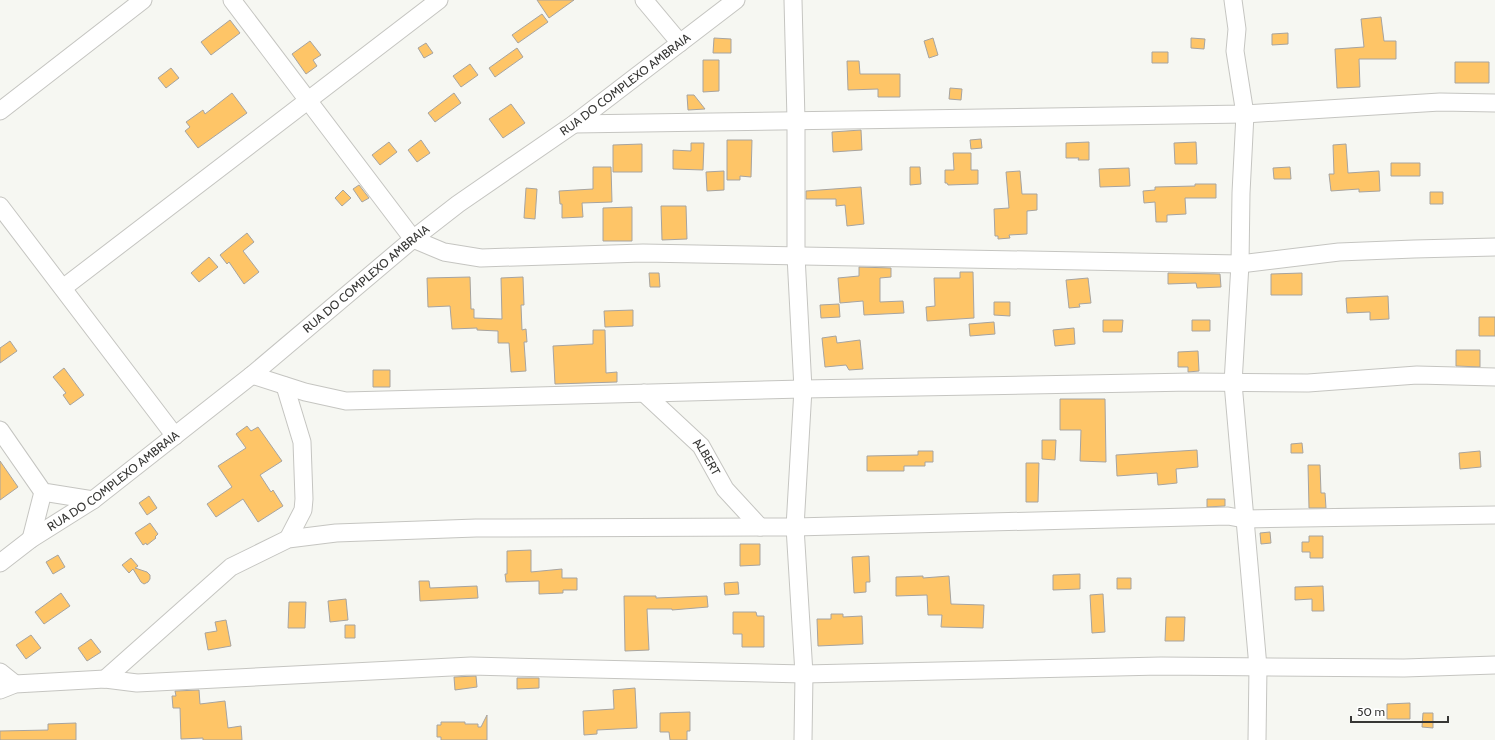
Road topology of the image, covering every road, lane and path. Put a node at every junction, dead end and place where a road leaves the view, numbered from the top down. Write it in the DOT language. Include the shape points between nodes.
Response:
graph roads {
  1 [pos="143,0"];
  2 [pos="232,0"];
  3 [pos="439,0"];
  4 [pos="644,0"];
  5 [pos="736,0"];
  6 [pos="793,0"];
  7 [pos="1233,0"];
  8 [pos="680,43"];
  9 [pos="308,100"];
  10 [pos="1495,104"];
  11 [pos="0,111"];
  12 [pos="1245,114"];
  13 [pos="796,120"];
  14 [pos="574,124"];
  15 [pos="0,206"];
  16 [pos="413,239"];
  17 [pos="1495,247"];
  18 [pos="796,256"];
  19 [pos="1240,264"];
  20 [pos="64,288"];
  21 [pos="252,375"];
  22 [pos="1495,377"];
  23 [pos="1233,383"];
  24 [pos="284,386"];
  25 [pos="803,389"];
  26 [pos="644,393"];
  27 [pos="0,430"];
  28 [pos="175,436"];
  29 [pos="43,492"];
  30 [pos="93,500"];
  31 [pos="1495,515"];
  32 [pos="1244,519"];
  33 [pos="760,527"];
  34 [pos="795,527"];
  35 [pos="288,539"];
  36 [pos="31,540"];
  37 [pos="0,562"];
  38 [pos="1495,665"];
  39 [pos="1258,667"];
  40 [pos="0,672"];
  41 [pos="804,674"];
  42 [pos="104,679"];
  43 [pos="8,687"];
  44 [pos="803,740"];
  45 [pos="1257,740"];
  1 -- 11 [label="street"];
  2 -- 9 [label="street"];
  3 -- 9 [label="street"];
  4 -- 8 [label="street"];
  5 -- 8 [label="street, RUA DO COMPLEXO AMBRAIA"];
  6 -- 13 [label="street"];
  7 -- 12 [label="street" via="1237,30 1235,51"];
  8 -- 14 [label="street, RUA DO COMPLEXO AMBRAIA"];
  9 -- 16 [label="street"];
  9 -- 20 [label="street"];
  10 -- 12 [label="street" via="1440,102"];
  12 -- 13 [label="street"];
  12 -- 19 [label="street"];
  13 -- 14 [label="street"];
  13 -- 18 [label="street"];
  14 -- 16 [label="street, RUA DO COMPLEXO AMBRAIA" via="458,204"];
  15 -- 20 [label="street"];
  16 -- 18 [label="street" via="444,252 481,258 643,253"];
  16 -- 21 [label="street, RUA DO COMPLEXO AMBRAIA"];
  17 -- 19 [label="street" via="1338,252"];
  18 -- 19 [label="street"];
  18 -- 25 [label="street"];
  19 -- 23 [label="street"];
  20 -- 28 [label="street"];
  21 -- 24 [label="street"];
  21 -- 28 [label="street, RUA DO COMPLEXO AMBRAIA"];
  22 -- 23 [label="street" via="1417,374 1308,383"];
  23 -- 25 [label="street"];
  23 -- 32 [label="street"];
  24 -- 26 [label="street" via="346,401"];
  24 -- 35 [label="street" via="302,442 304,499 303,510"];
  25 -- 26 [label="street"];
  25 -- 34 [label="street"];
  26 -- 33 [label="street, ALBERT" via="701,446 725,489"];
  27 -- 29 [label="street"];
  28 -- 30 [label="street, RUA DO COMPLEXO AMBRAIA"];
  29 -- 30 [label="street"];
  29 -- 36 [label="street"];
  30 -- 36 [label="street, RUA DO COMPLEXO AMBRAIA"];
  31 -- 32 [label="street"];
  32 -- 34 [label="street" via="1228,516"];
  32 -- 39 [label="street"];
  33 -- 34 [label="street"];
  33 -- 35 [label="street" via="476,528 336,533"];
  34 -- 41 [label="street"];
  35 -- 42 [label="street" via="231,567"];
  36 -- 37 [label="street, RUA DO COMPLEXO AMBRAIA"];
  38 -- 39 [label="street" via="1404,668"];
  39 -- 41 [label="street" via="1105,667"];
  39 -- 45 [label="street"];
  40 -- 43 [label="street"];
  41 -- 42 [label="street" via="471,666 137,683"];
  41 -- 44 [label="street"];
  42 -- 43 [label="street"];
}
